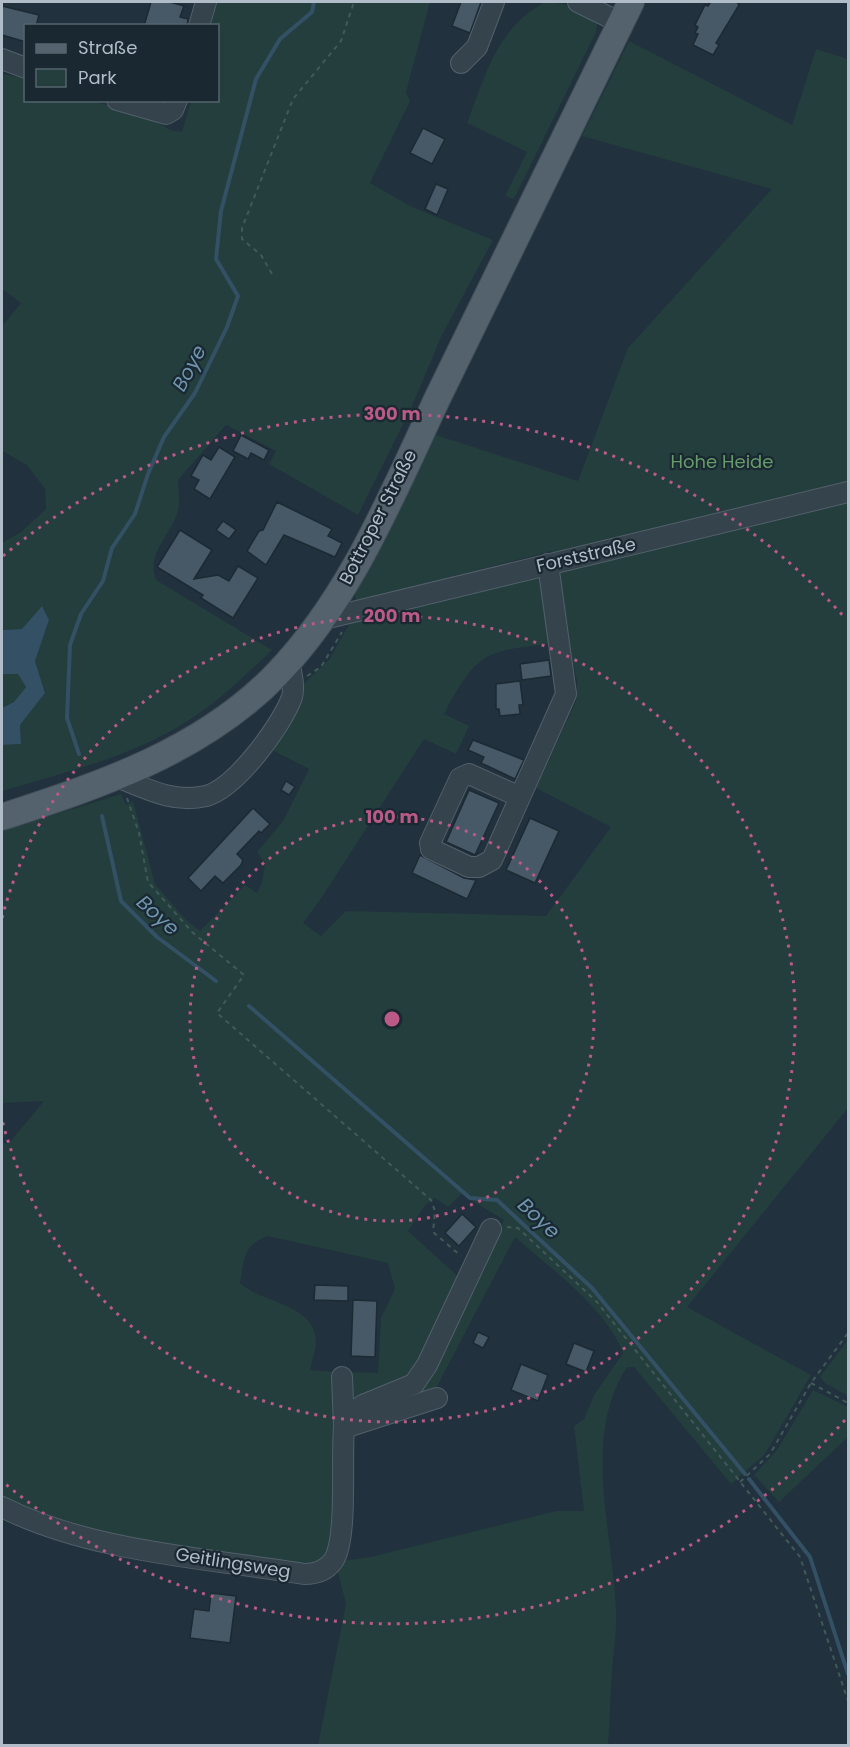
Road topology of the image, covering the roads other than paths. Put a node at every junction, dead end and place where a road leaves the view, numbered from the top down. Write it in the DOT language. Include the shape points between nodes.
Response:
graph roads {
  1 [pos="206,2"];
  2 [pos="494,2"];
  3 [pos="578,2"];
  4 [pos="626,12"];
  5 [pos="200,24"];
  6 [pos="2,59"];
  7 [pos="461,63"];
  8 [pos="24,67"];
  9 [pos="132,102"];
  10 [pos="171,107"];
  11 [pos="849,492"];
  12 [pos="824,498"];
  13 [pos="849,507"];
  14 [pos="548,564"];
  15 [pos="324,620"];
  16 [pos="289,661"];
  17 [pos="120,784"];
  18 [pos="520,796"];
  19 [pos="2,817"];
  20 [pos="497,1230"];
  21 [pos="342,1377"];
  22 [pos="437,1398"];
  23 [pos="344,1423"];
  24 [pos="2,1507"];
  1 -- 5 [label="street"];
  2 -- 7 [label="street" via="477,47"];
  3 -- 4 [label="street"];
  4 -- 15 [label="main road, Bottroper Straße" via="380,519"];
  6 -- 8 [label="street"];
  9 -- 10 [label="street"];
  11 -- 12 [label="street, Forststraße"];
  12 -- 13 [label="street"];
  12 -- 14 [label="street, Forststraße"];
  14 -- 15 [label="street, Forststraße"];
  14 -- 18 [label="street" via="566,694"];
  15 -- 16 [label="main road, Bottroper Straße"];
  16 -- 17 [label="main road, Bottroper Straße" via="220,723"];
  16 -- 17 [label="street" via="294,685 291,698 256,757 225,787 206,796 180,797"];
  17 -- 19 [label="main road, Bottroper Straße"];
  18 -- 18 [label="street" via="470,774 464,775 430,843 431,849 469,867 485,866 492,860"];
  20 -- 23 [label="street" via="476,1261 427,1365 414,1384 363,1405"];
  21 -- 23 [label="street, Geitlingsweg"];
  22 -- 23 [label="street"];
  23 -- 24 [label="street, Geitlingsweg" via="341,1541 333,1561 317,1573 75,1537"];
}
